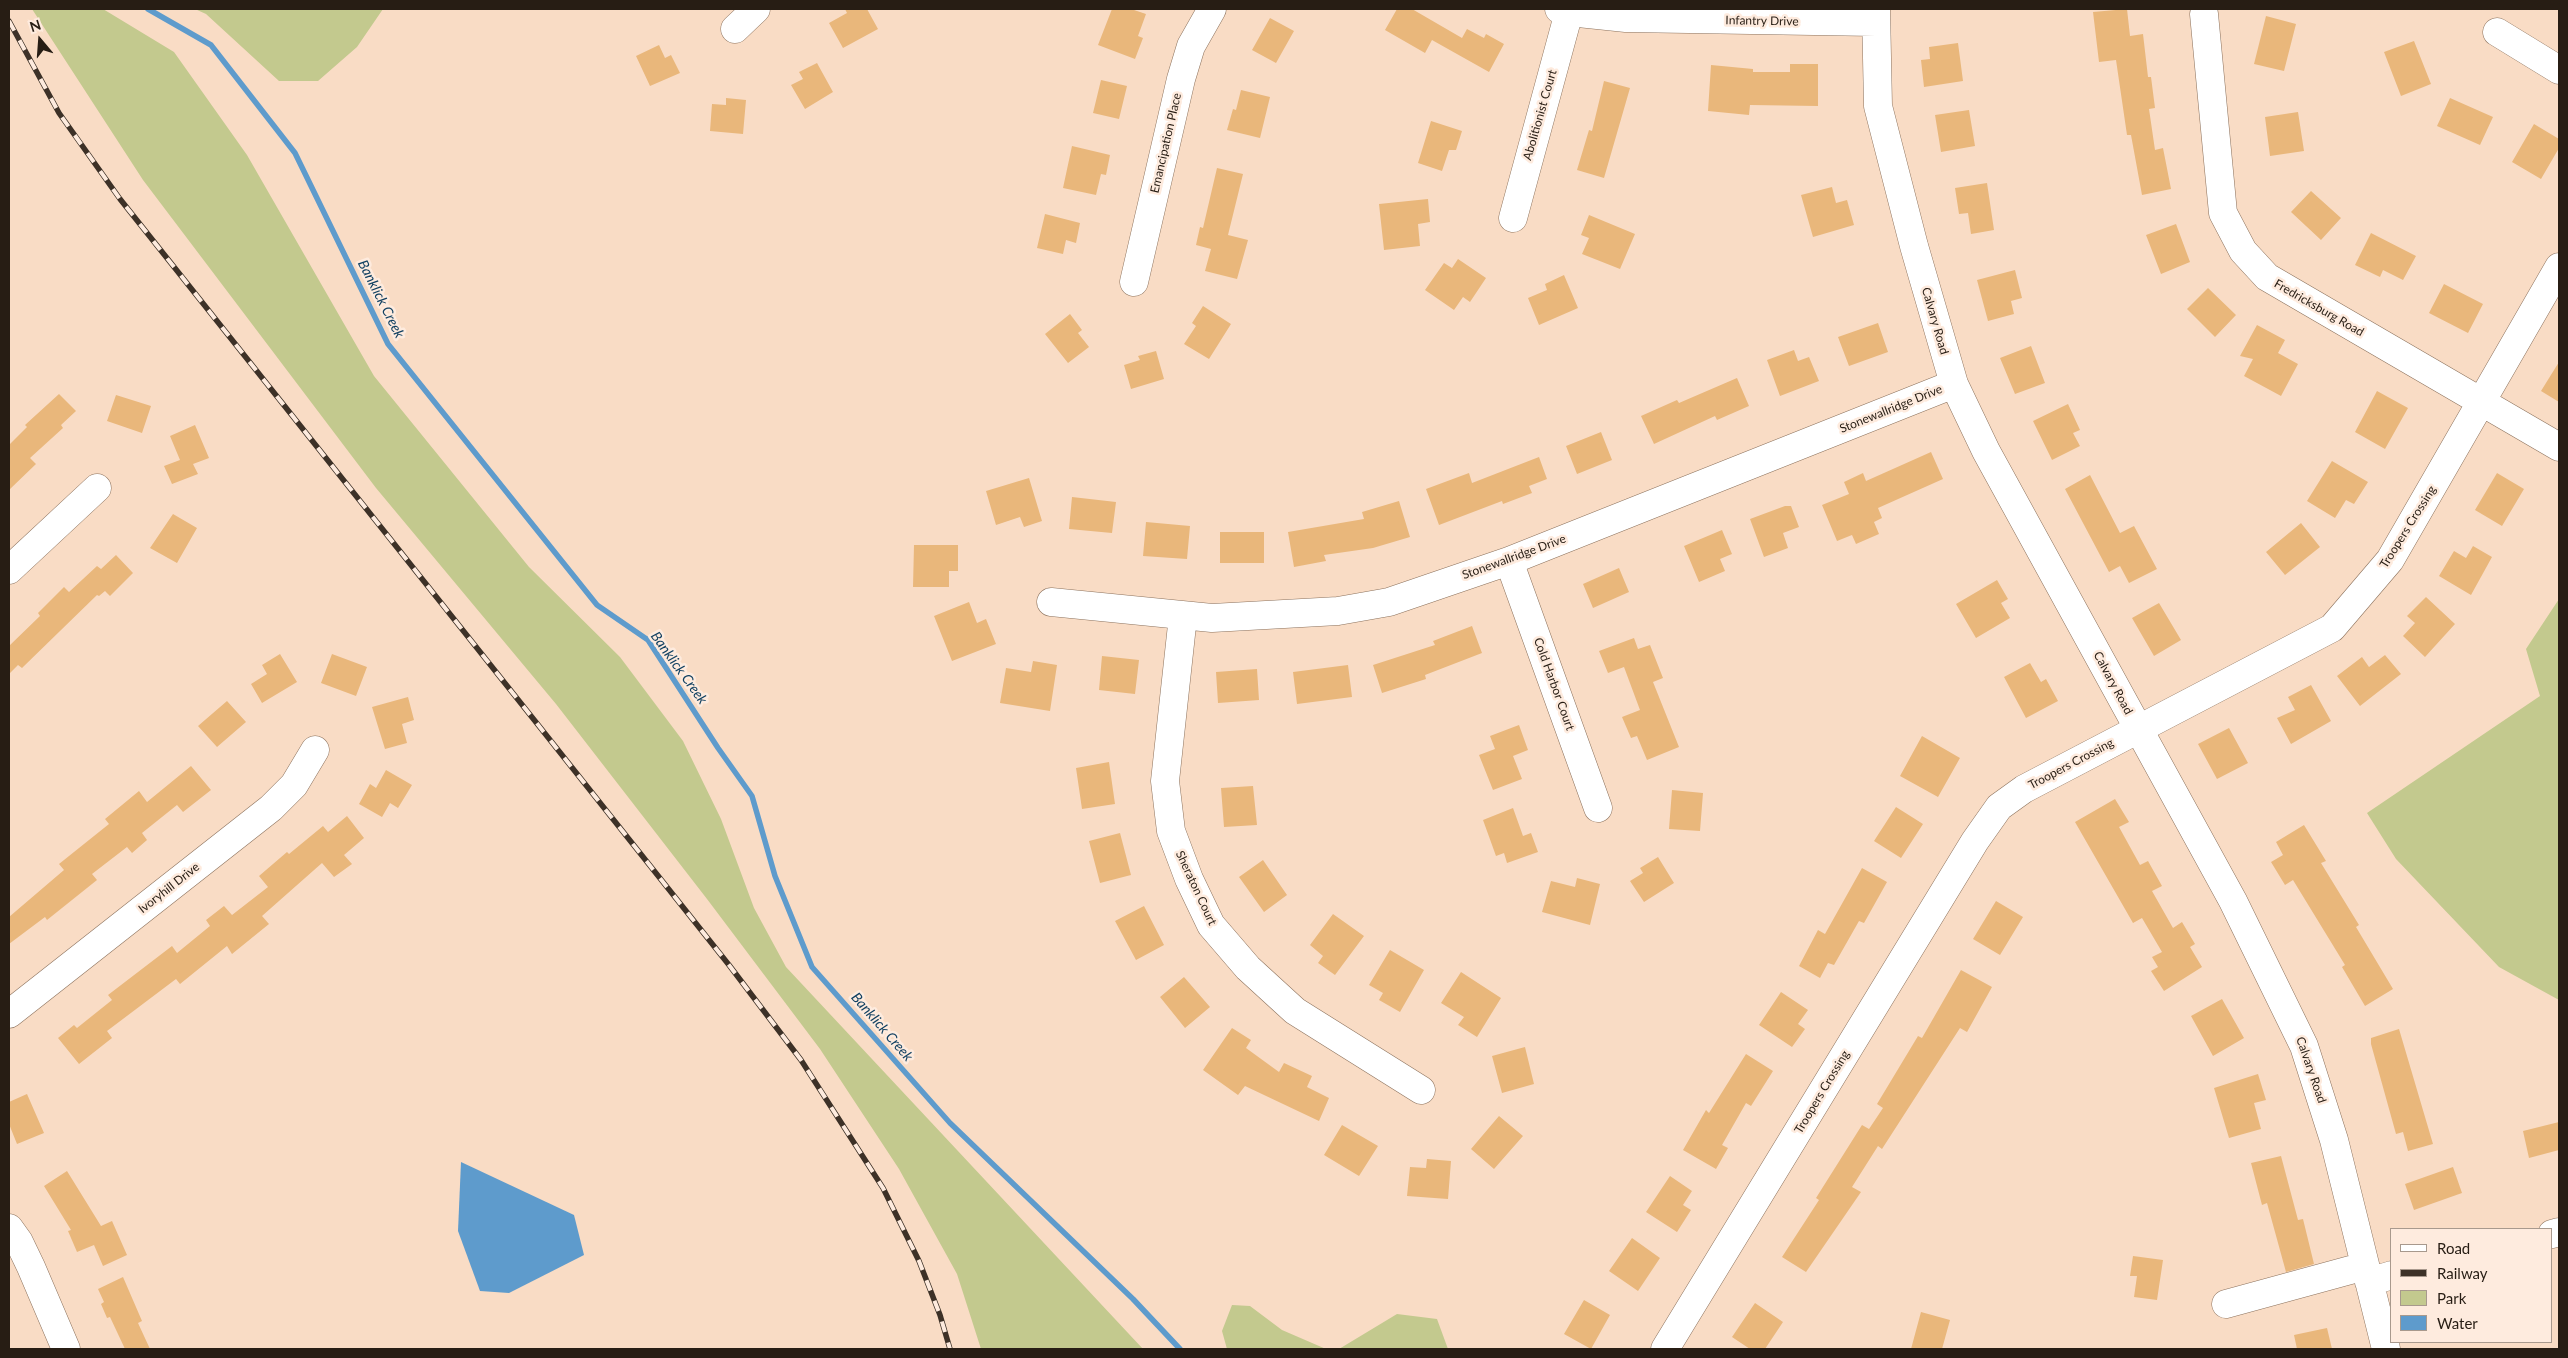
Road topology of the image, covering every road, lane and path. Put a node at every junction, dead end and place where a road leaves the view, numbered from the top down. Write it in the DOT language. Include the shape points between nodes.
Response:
graph roads {
  1 [pos="756,9"];
  2 [pos="1212,9"];
  3 [pos="1564,10"];
  4 [pos="2204,14"];
  5 [pos="1876,16"];
  6 [pos="734,29"];
  7 [pos="2497,32"];
  8 [pos="2559,70"];
  9 [pos="1513,218"];
  10 [pos="2559,267"];
  11 [pos="1134,282"];
  12 [pos="1954,384"];
  13 [pos="2481,403"];
  14 [pos="2559,447"];
  15 [pos="97,488"];
  16 [pos="1509,561"];
  17 [pos="9,570"];
  18 [pos="1051,602"];
  19 [pos="1182,616"];
  20 [pos="2137,729"];
  21 [pos="315,750"];
  22 [pos="1598,808"];
  23 [pos="9,1014"];
  24 [pos="1421,1090"];
  25 [pos="9,1228"];
  26 [pos="2375,1274"];
  27 [pos="2226,1304"];
  28 [pos="66,1349"];
  29 [pos="1665,1349"];
  30 [pos="2386,1349"];
  1 -- 6 [label="street"];
  2 -- 11 [label="street, Emancipation Place" via="1192,46 1181,79"];
  3 -- 5 [label="street, Infantry Drive" via="1626,18"];
  3 -- 9 [label="street, Abolitionist Court"];
  4 -- 13 [label="street, Fredricksburg Road" via="2223,213 2243,251 2267,277"];
  5 -- 12 [label="street, Calvary Road" via="1878,106"];
  7 -- 8 [label="street"];
  10 -- 13 [label="street, Troopers Crossing"];
  12 -- 16 [label="street, Stonewallridge Drive"];
  12 -- 20 [label="street, Calvary Road" via="1986,452"];
  13 -- 14 [label="street, Fredricksburg Road"];
  13 -- 20 [label="street, Troopers Crossing" via="2390,560 2332,628"];
  15 -- 17 [label="street"];
  16 -- 19 [label="street, Stonewallridge Drive" via="1389,602 1338,611 1278,616"];
  16 -- 22 [label="street, Cold Harbor Court"];
  18 -- 19 [label="street, Stonewallridge Drive"];
  19 -- 24 [label="street, Sheraton Court" via="1165,781 1171,831 1211,925 1248,968 1295,1011"];
  20 -- 26 [label="street, Calvary Road" via="2233,901 2304,1046"];
  20 -- 29 [label="street, Troopers Crossing" via="2024,789 1999,808 1975,841"];
  21 -- 23 [label="street, Ivoryhill Drive" via="294,785 271,808"];
  25 -- 28 [label="street" via="31,1267"];
  26 -- 27 [label="street"];
  26 -- 30 [label="street, Calvary Road"];
}
